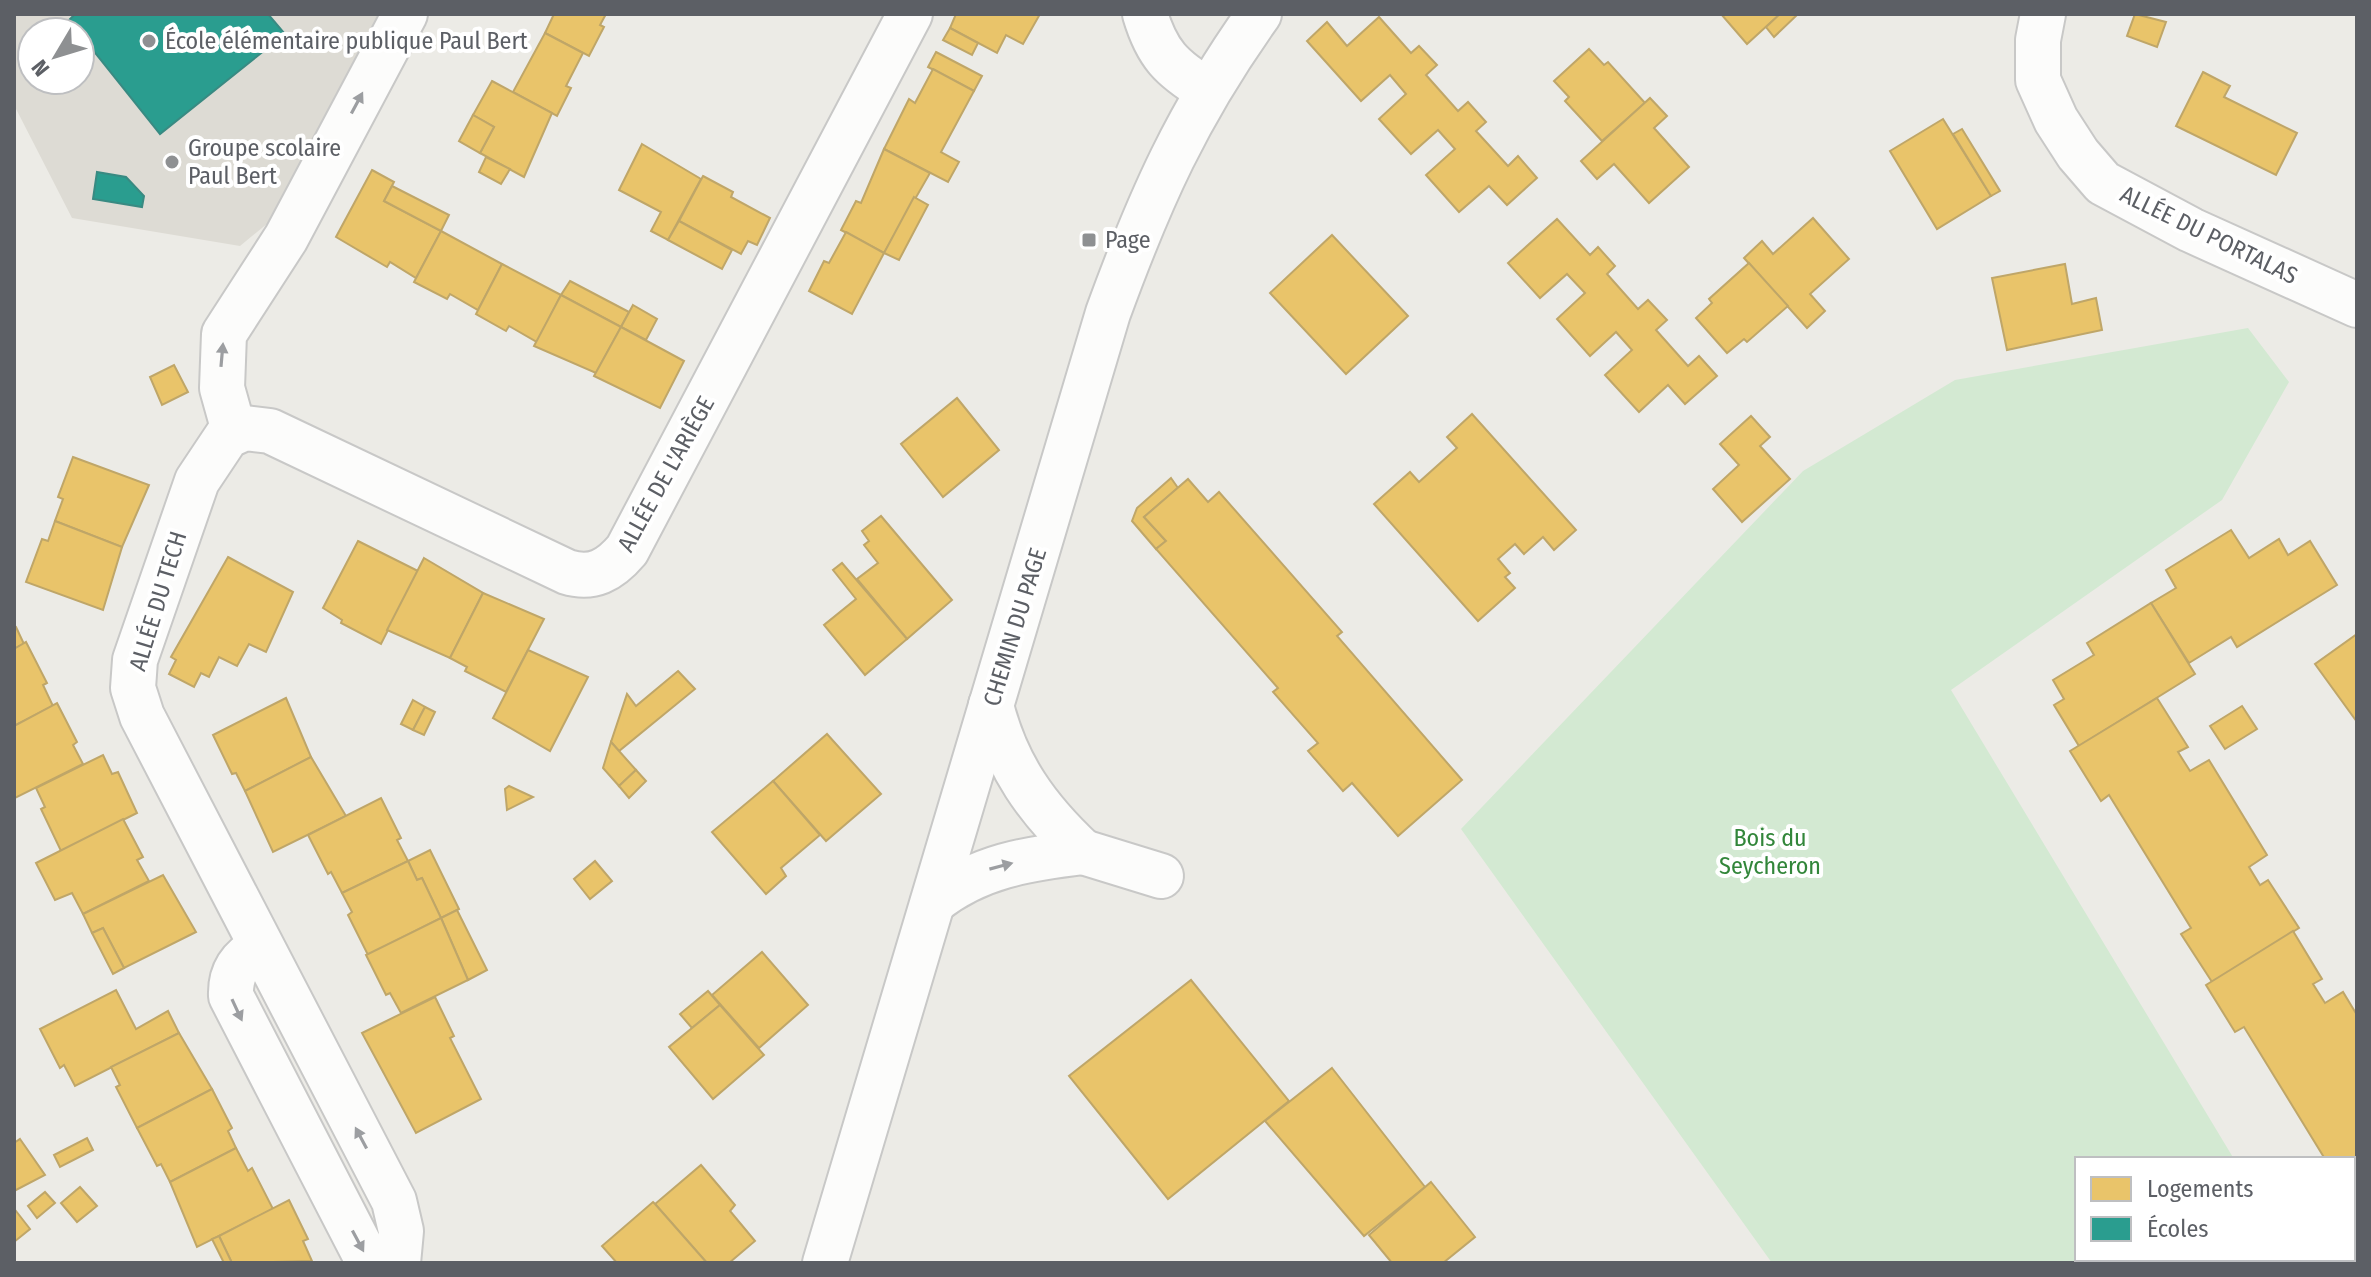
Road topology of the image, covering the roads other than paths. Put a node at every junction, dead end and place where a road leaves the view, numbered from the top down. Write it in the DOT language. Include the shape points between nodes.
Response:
graph roads {
  1 [pos="405,14"];
  2 [pos="910,14"];
  3 [pos="1145,14"];
  4 [pos="1259,14"];
  5 [pos="2043,14"];
  6 [pos="1207,90"];
  7 [pos="2357,305"];
  8 [pos="234,431"];
  9 [pos="991,705"];
  10 [pos="1083,852"];
  11 [pos="1161,876"];
  12 [pos="933,902"];
  13 [pos="261,947"];
  14 [pos="369,1263"];
  15 [pos="398,1263"];
  16 [pos="825,1263"];
  8 -- 1 [label="street, one-way" via="221,379 224,334 286,238"];
  2 -- 8 [label="street, ALLÉE DE L'ARIÈGE" via="627,550 608,569 591,576 567,572 293,439 257,428"];
  3 -- 6 [label="street" via="1161,54"];
  4 -- 6 [label="street, CHEMIN DU PAGE"];
  5 -- 7 [label="street, ALLÉE DU PORTALAS" via="2038,80 2056,120 2103,183 2191,230"];
  6 -- 9 [label="street, CHEMIN DU PAGE" via="1155,190 1108,313"];
  8 -- 13 [label="street, ALLÉE DU TECH" via="197,481 140,641 133,688 142,716"];
  9 -- 10 [label="street" via="1013,770 1053,824"];
  9 -- 12 [label="street, CHEMIN DU PAGE"];
  10 -- 11 [label="street"];
  12 -- 10 [label="street, one-way" via="971,875 994,867"];
  12 -- 16 [label="street, CHEMIN DU PAGE"];
  13 -- 14 [label="street, one-way" via="241,960 231,996"];
  15 -- 13 [label="street, ALLÉE DU TECH, one-way" via="401,1231 394,1201"];
}
